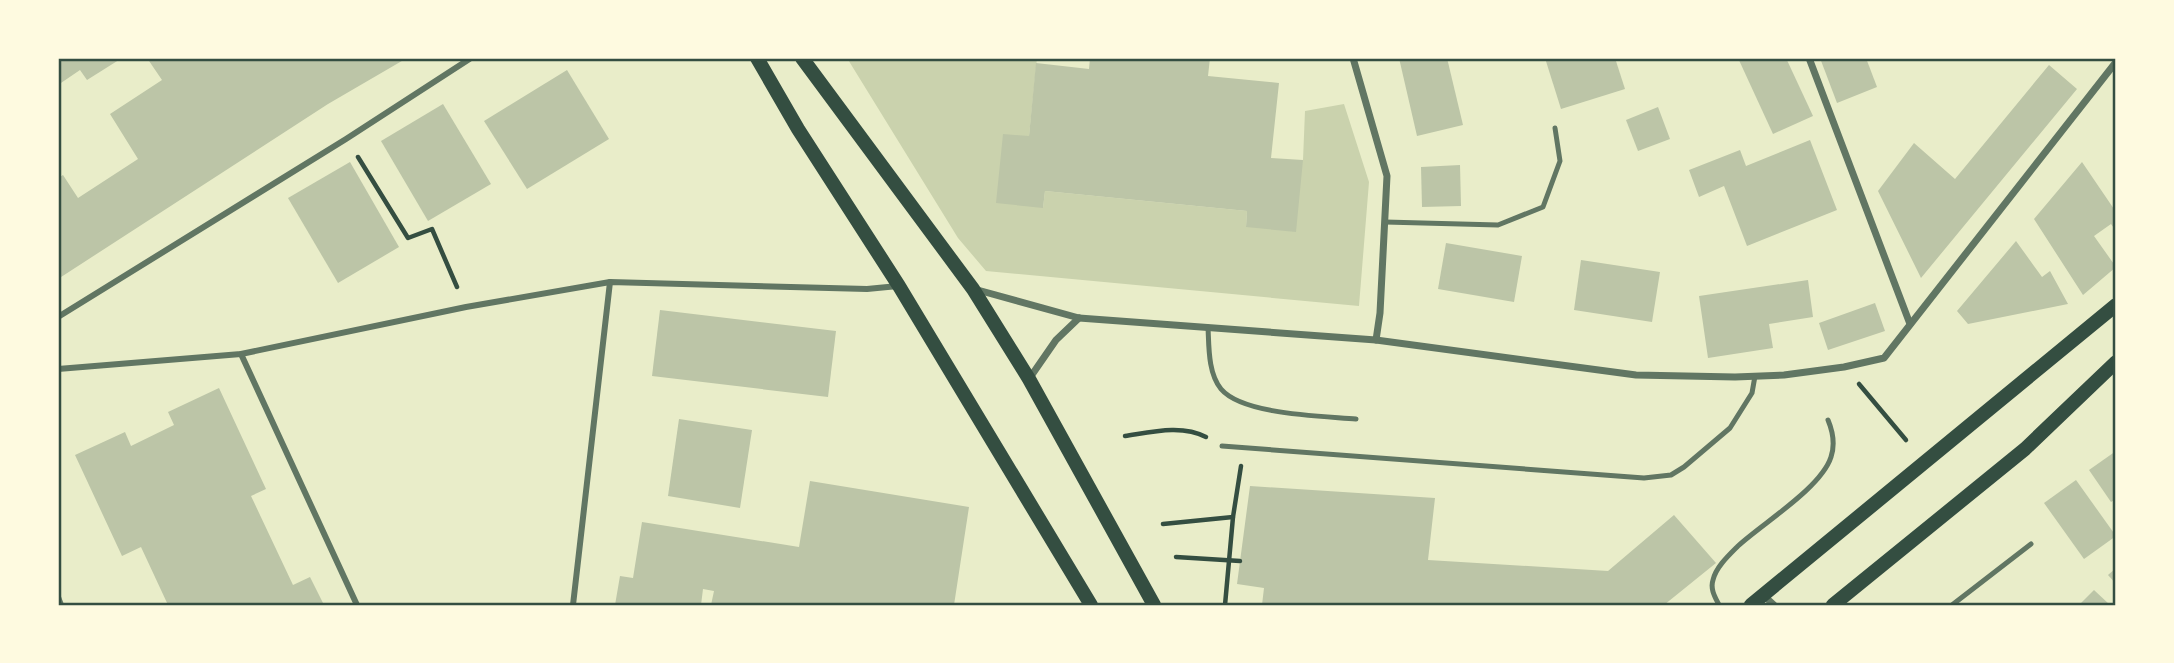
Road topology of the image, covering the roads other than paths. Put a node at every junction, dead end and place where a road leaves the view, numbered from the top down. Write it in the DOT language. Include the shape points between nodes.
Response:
graph roads {
  1 [pos="471,58"];
  2 [pos="757,58"];
  3 [pos="802,58"];
  4 [pos="1353,58"];
  5 [pos="1809,58"];
  6 [pos="2116,62"];
  7 [pos="1555,128"];
  8 [pos="1385,222"];
  9 [pos="610,282"];
  10 [pos="900,286"];
  11 [pos="973,289"];
  12 [pos="2116,305"];
  13 [pos="58,317"];
  14 [pos="1079,318"];
  15 [pos="1910,324"];
  16 [pos="1208,327"];
  17 [pos="1376,340"];
  18 [pos="241,354"];
  19 [pos="2116,362"];
  20 [pos="58,369"];
  21 [pos="1755,376"];
  22 [pos="1030,379"];
  23 [pos="1356,419"];
  24 [pos="1828,420"];
  25 [pos="1223,446"];
  26 [pos="2031,544"];
  27 [pos="58,597"];
  28 [pos="1768,600"];
  29 [pos="61,605"];
  30 [pos="357,605"];
  31 [pos="573,605"];
  32 [pos="1090,605"];
  33 [pos="1154,605"];
  34 [pos="1719,605"];
  35 [pos="1751,605"];
  36 [pos="1833,605"];
  37 [pos="1952,605"];
  1 -- 13 [label="street"];
  2 -- 10 [label="main road"];
  3 -- 11 [label="main road"];
  4 -- 8 [label="street" via="1387,176"];
  5 -- 15 [label="street"];
  6 -- 15 [label="street"];
  7 -- 8 [label="lane" via="1560,161 1543,207 1498,225"];
  8 -- 17 [label="street"];
  9 -- 10 [label="street"];
  9 -- 18 [label="street"];
  9 -- 31 [label="street"];
  10 -- 32 [label="main road"];
  11 -- 14 [label="street"];
  11 -- 22 [label="main road"];
  12 -- 28 [label="main road"];
  14 -- 16 [label="street"];
  14 -- 22 [label="street" via="1056,340"];
  15 -- 21 [label="street" via="1884,358"];
  16 -- 17 [label="street"];
  16 -- 23 [label="lane" via="1215,378 1236,401 1254,408"];
  17 -- 21 [label="street" via="1636,374"];
  18 -- 20 [label="street"];
  18 -- 30 [label="street"];
  19 -- 36 [label="main road" via="2025,449"];
  21 -- 25 [label="lane" via="1752,393 1730,428 1671,475 1644,478"];
  22 -- 33 [label="main road"];
  24 -- 34 [label="lane" via="1833,432 1830,459 1814,484 1730,553 1712,581"];
  26 -- 37 [label="lane"];
  27 -- 29 [label="street"];
  28 -- 35 [label="main road"];
}
